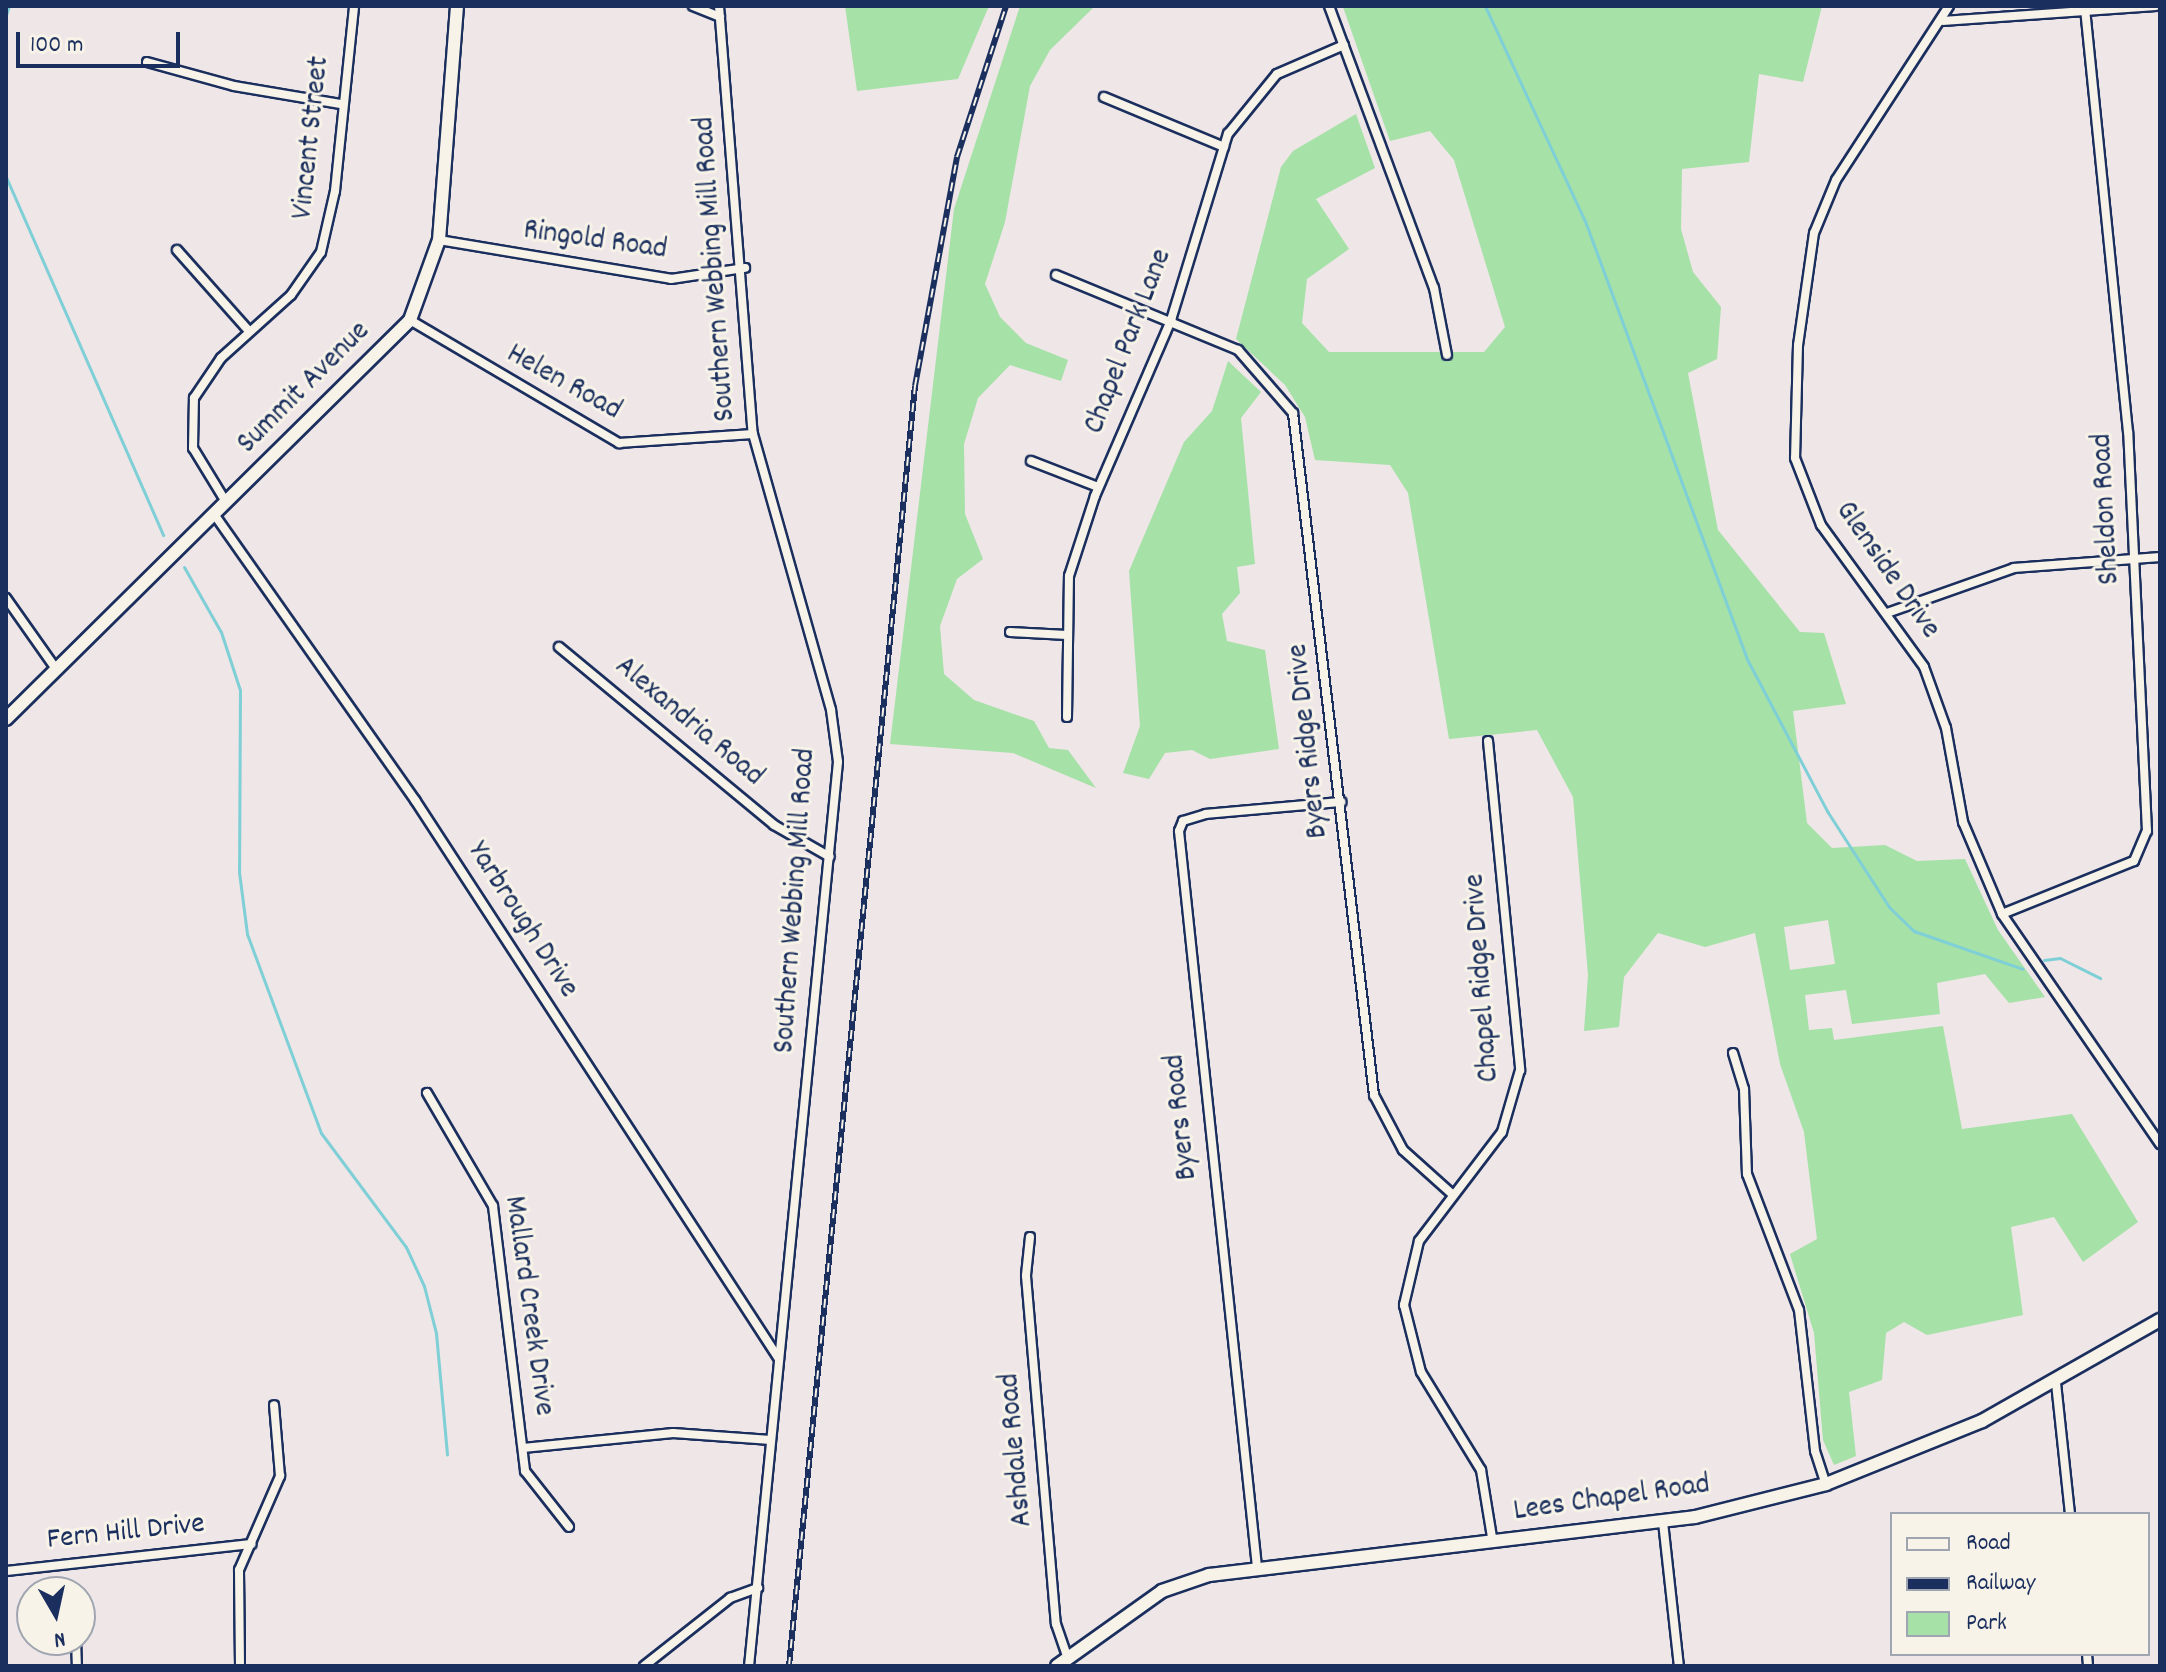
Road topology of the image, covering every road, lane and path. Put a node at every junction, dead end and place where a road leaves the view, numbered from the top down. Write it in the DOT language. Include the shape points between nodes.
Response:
graph roads {
  1 [pos="354,6"];
  2 [pos="457,6"];
  3 [pos="693,6"];
  4 [pos="719,6"];
  5 [pos="1329,6"];
  6 [pos="1949,6"];
  7 [pos="2155,6"];
  8 [pos="2085,11"];
  9 [pos="720,17"];
  10 [pos="1943,21"];
  11 [pos="1344,45"];
  12 [pos="147,62"];
  13 [pos="1104,97"];
  14 [pos="340,104"];
  15 [pos="1224,147"];
  16 [pos="439,240"];
  17 [pos="177,250"];
  18 [pos="745,268"];
  19 [pos="1056,275"];
  20 [pos="410,320"];
  21 [pos="1171,320"];
  22 [pos="249,331"];
  23 [pos="1447,355"];
  24 [pos="753,434"];
  25 [pos="1031,461"];
  26 [pos="1098,487"];
  27 [pos="226,502"];
  28 [pos="214,514"];
  29 [pos="2160,557"];
  30 [pos="2136,559"];
  31 [pos="6,598"];
  32 [pos="1887,613"];
  33 [pos="1010,632"];
  34 [pos="1067,635"];
  35 [pos="559,647"];
  36 [pos="56,669"];
  37 [pos="1067,717"];
  38 [pos="6,719"];
  39 [pos="1488,741"];
  40 [pos="1341,802"];
  41 [pos="830,857"];
  42 [pos="2002,914"];
  43 [pos="1733,1053"];
  44 [pos="427,1093"];
  45 [pos="2160,1144"];
  46 [pos="1451,1193"];
  47 [pos="1030,1237"];
  48 [pos="2160,1320"];
  49 [pos="779,1359"];
  50 [pos="2056,1383"];
  51 [pos="274,1405"];
  52 [pos="771,1440"];
  53 [pos="523,1448"];
  54 [pos="1826,1484"];
  55 [pos="2070,1512"];
  56 [pos="1663,1522"];
  57 [pos="569,1527"];
  58 [pos="1493,1543"];
  59 [pos="252,1544"];
  60 [pos="1257,1567"];
  61 [pos="6,1571"];
  62 [pos="758,1588"];
  63 [pos="1068,1658"];
  64 [pos="240,1666"];
  65 [pos="644,1666"];
  66 [pos="749,1666"];
  67 [pos="1057,1666"];
  68 [pos="1679,1666"];
  1 -- 14 [label="street, Vincent Street"];
  2 -- 16 [label="main road, Summit Avenue"];
  3 -- 9 [label="street"];
  4 -- 9 [label="street, Southern Webbing Mill Road"];
  5 -- 11 [label="street"];
  6 -- 10 [label="street, Glenside Drive"];
  7 -- 8 [label="street"];
  8 -- 10 [label="street"];
  8 -- 30 [label="street, Sheldon Road"];
  9 -- 18 [label="street, Southern Webbing Mill Road"];
  10 -- 32 [label="street, Glenside Drive" via="1836,180 1814,233 1798,345 1793,412 1801,485"];
  11 -- 15 [label="street, Chapel Park Lane" via="1256,91"];
  11 -- 23 [label="street" via="1434,288"];
  12 -- 14 [label="street" via="234,86"];
  13 -- 15 [label="street"];
  14 -- 22 [label="street, Vincent Street" via="335,191 321,252 291,295"];
  15 -- 21 [label="street, Chapel Park Lane"];
  16 -- 18 [label="street, Ringold Road" via="671,279"];
  16 -- 20 [label="main road, Summit Avenue"];
  17 -- 22 [label="street"];
  18 -- 24 [label="street, Southern Webbing Mill Road"];
  19 -- 21 [label="street, Byers Ridge Drive"];
  20 -- 24 [label="street, Helen Road" via="619,443"];
  20 -- 27 [label="main road, Summit Avenue"];
  21 -- 26 [label="street, Chapel Park Lane"];
  21 -- 40 [label="street, Byers Ridge Drive" via="1238,350 1293,413"];
  22 -- 27 [label="street, Vincent Street" via="202,381 190,413 200,470"];
  24 -- 41 [label="street, Southern Webbing Mill Road" via="831,710 838,762"];
  25 -- 26 [label="street"];
  26 -- 34 [label="street, Chapel Park Lane" via="1069,576"];
  27 -- 28 [label="main road, Summit Avenue"];
  28 -- 36 [label="main road, Summit Avenue"];
  28 -- 49 [label="street, Yarbrough Drive" via="406,787"];
  29 -- 30 [label="street"];
  30 -- 32 [label="street" via="2014,568"];
  30 -- 42 [label="street, Sheldon Road" via="2144,844 2134,861"];
  31 -- 36 [label="street"];
  32 -- 42 [label="street, Glenside Drive" via="1929,679 1946,728 1963,822"];
  33 -- 34 [label="street"];
  34 -- 37 [label="street, Chapel Park Lane"];
  35 -- 41 [label="street, Alexandria Road" via="774,825"];
  36 -- 38 [label="main road, Summit Avenue"];
  39 -- 46 [label="street, Chapel Ridge Drive" via="1520,1070 1502,1132"];
  40 -- 46 [label="street, Byers Ridge Drive" via="1374,1095 1403,1150"];
  40 -- 60 [label="street, Byers Road" via="1206,814 1183,821 1179,831"];
  41 -- 49 [label="street, Southern Webbing Mill Road"];
  42 -- 45 [label="street, Glenside Drive"];
  43 -- 54 [label="street" via="1744,1089 1747,1174 1799,1310 1815,1451"];
  44 -- 53 [label="street, Mallard Creek Drive" via="493,1206"];
  46 -- 58 [label="street, Chapel Ridge Drive" via="1419,1241 1404,1305 1421,1372 1481,1470"];
  47 -- 63 [label="street, Ashdale Road" via="1026,1276 1056,1624"];
  48 -- 50 [label="main road, Lees Chapel Road"];
  49 -- 52 [label="street, Southern Webbing Mill Road"];
  50 -- 54 [label="main road, Lees Chapel Road"];
  50 -- 55 [label="street"];
  51 -- 59 [label="street" via="280,1476"];
  52 -- 53 [label="street" via="673,1433"];
  52 -- 62 [label="street, Southern Webbing Mill Road"];
  53 -- 57 [label="street, Mallard Creek Drive" via="535,1490"];
  54 -- 56 [label="main road, Lees Chapel Road"];
  56 -- 58 [label="main road, Lees Chapel Road"];
  56 -- 68 [label="street"];
  58 -- 60 [label="main road, Lees Chapel Road"];
  59 -- 61 [label="street, Fern Hill Drive"];
  59 -- 64 [label="street" via="236,1594"];
  60 -- 63 [label="main road, Lees Chapel Road" via="1162,1591"];
  62 -- 65 [label="street" via="730,1598"];
  62 -- 66 [label="street, Southern Webbing Mill Road"];
  63 -- 67 [label="main road, Lees Chapel Road"];
}
